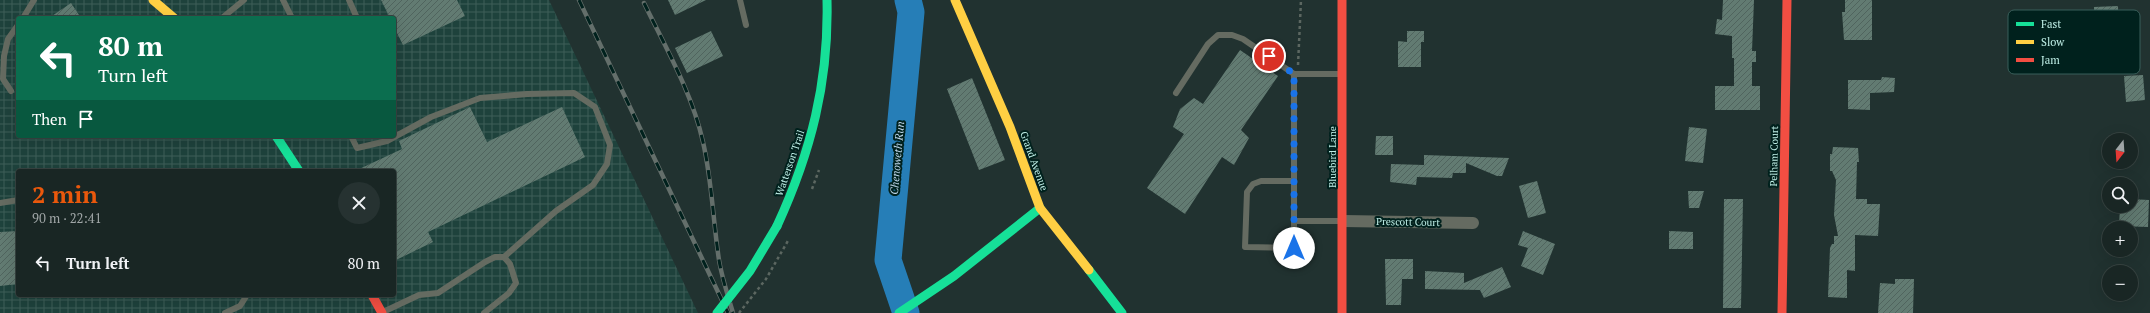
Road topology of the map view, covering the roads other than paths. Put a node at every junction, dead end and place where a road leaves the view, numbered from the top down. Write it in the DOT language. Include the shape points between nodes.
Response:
graph roads {
  1 [pos="34,0"];
  2 [pos="153,0"];
  3 [pos="244,0"];
  4 [pos="283,0"];
  5 [pos="349,0"];
  6 [pos="740,0"];
  7 [pos="827,0"];
  8 [pos="955,0"];
  9 [pos="1342,0"];
  10 [pos="1787,0"];
  11 [pos="24,16"];
  12 [pos="172,16"];
  13 [pos="224,16"];
  14 [pos="291,16"];
  15 [pos="356,16"];
  16 [pos="746,25"];
  17 [pos="16,28"];
  18 [pos="1296,74"];
  19 [pos="1342,74"];
  20 [pos="11,91"];
  21 [pos="1176,93"];
  22 [pos="396,136"];
  23 [pos="277,138"];
  24 [pos="352,138"];
  25 [pos="392,138"];
  26 [pos="298,169"];
  27 [pos="1294,181"];
  28 [pos="16,200"];
  29 [pos="0,203"];
  30 [pos="1040,208"];
  31 [pos="1294,221"];
  32 [pos="1343,221"];
  33 [pos="1473,222"];
  34 [pos="504,257"];
  35 [pos="246,297"];
  36 [pos="373,297"];
  37 [pos="225,313"];
  38 [pos="382,313"];
  39 [pos="484,313"];
  40 [pos="717,313"];
  41 [pos="899,313"];
  42 [pos="1122,313"];
  43 [pos="1342,313"];
  44 [pos="1782,313"];
  1 -- 11 [label="lane"];
  2 -- 12 [label="street"];
  3 -- 13 [label="lane"];
  4 -- 14 [label="lane"];
  5 -- 15 [label="lane"];
  6 -- 16 [label="lane"];
  7 -- 40 [label="street, Watterson Trail, bridge" via="827,50 822,89 803,166 777,226 750,271"];
  8 -- 30 [label="street, Grand Avenue" via="1010,127"];
  9 -- 19 [label="street, Bluebird Lane"];
  10 -- 44 [label="street, Pelham Court"];
  17 -- 20 [label="lane" via="8,39 4,56 3,79"];
  18 -- 19 [label="lane"];
  18 -- 21 [label="lane" via="1243,39 1232,35 1218,35 1208,44"];
  18 -- 27 [label="lane"];
  19 -- 32 [label="street, Bluebird Lane"];
  22 -- 34 [label="lane" via="431,117 480,98 574,93 595,108 610,145 607,164 593,185 556,211"];
  23 -- 26 [label="street"];
  24 -- 25 [label="lane" via="357,148"];
  27 -- 31 [label="lane"];
  27 -- 31 [label="lane" via="1261,181 1253,184 1246,192 1245,247 1294,248"];
  28 -- 29 [label="lane"];
  30 -- 41 [label="street" via="1000,242"];
  30 -- 42 [label="street, Grand Avenue"];
  31 -- 32 [label="lane"];
  32 -- 33 [label="street, Prescott Court"];
  32 -- 43 [label="street, Bluebird Lane"];
  34 -- 38 [label="lane" via="495,257 485,262 438,293 418,295"];
  34 -- 39 [label="lane" via="510,264 516,283 509,293"];
  35 -- 37 [label="lane" via="240,306"];
  36 -- 38 [label="street"];
}
